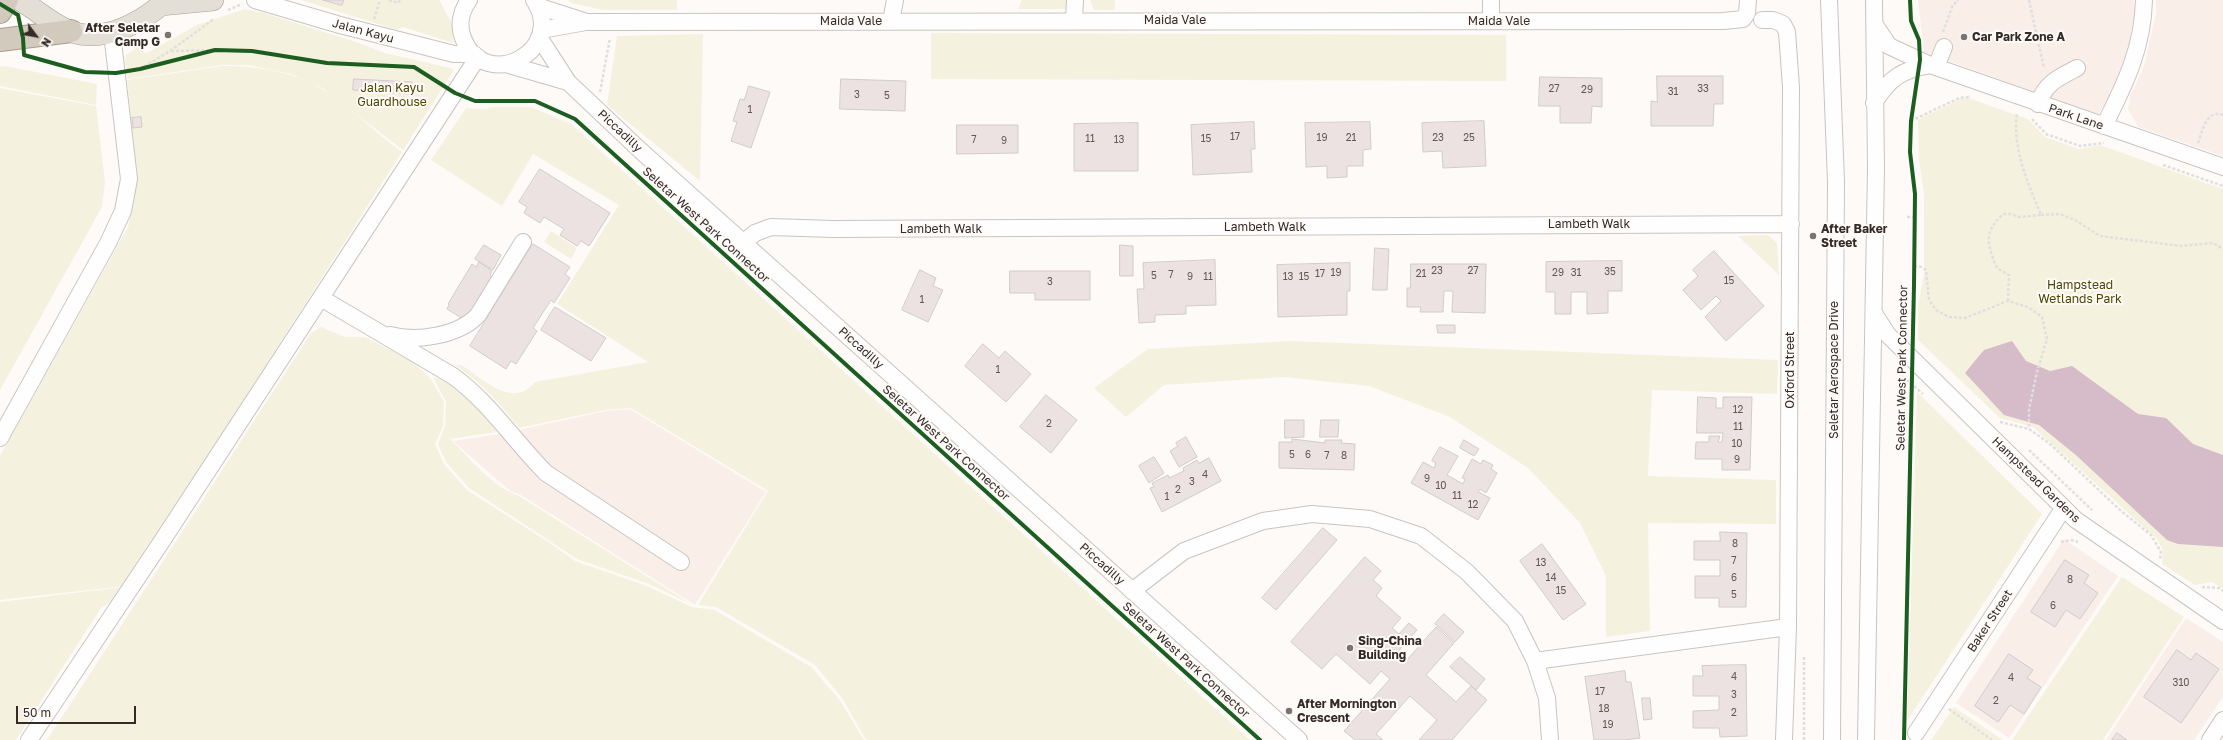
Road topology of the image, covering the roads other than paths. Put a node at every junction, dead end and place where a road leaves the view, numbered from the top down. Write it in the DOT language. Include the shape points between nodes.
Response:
graph roads {
  1 [pos="7,0"];
  2 [pos="20,0"];
  3 [pos="254,0"];
  4 [pos="469,0"];
  5 [pos="895,0"];
  6 [pos="1075,0"];
  7 [pos="1491,0"];
  8 [pos="1748,0"];
  9 [pos="1828,0"];
  10 [pos="1874,0"];
  11 [pos="2144,0"];
  12 [pos="164,2"];
  13 [pos="536,3"];
  14 [pos="216,6"];
  15 [pos="0,12"];
  16 [pos="1074,20"];
  17 [pos="1762,20"];
  18 [pos="891,21"];
  19 [pos="1491,21"];
  20 [pos="586,22"];
  21 [pos="1875,25"];
  22 [pos="71,31"];
  23 [pos="112,33"];
  24 [pos="540,33"];
  25 [pos="0,40"];
  26 [pos="1944,47"];
  27 [pos="476,56"];
  28 [pos="506,64"];
  29 [pos="1933,66"];
  30 [pos="2077,68"];
  31 [pos="568,82"];
  32 [pos="1874,103"];
  33 [pos="2038,104"];
  34 [pos="2104,126"];
  35 [pos="2223,167"];
  36 [pos="1791,224"];
  37 [pos="523,242"];
  38 [pos="743,243"];
  39 [pos="320,298"];
  40 [pos="1874,312"];
  41 [pos="376,332"];
  42 [pos="0,438"];
  43 [pos="2063,509"];
  44 [pos="681,562"];
  45 [pos="1132,591"];
  46 [pos="2223,621"];
  47 [pos="1788,627"];
  48 [pos="1535,661"];
  49 [pos="2223,720"];
  50 [pos="1916,733"];
  51 [pos="2211,737"];
  52 [pos="29,740"];
  53 [pos="1298,740"];
  54 [pos="1550,740"];
  55 [pos="1784,740"];
  56 [pos="1832,740"];
  57 [pos="1866,740"];
  1 -- 15 [label="highway"];
  2 -- 22 [label="main road"];
  3 -- 27 [label="street, Jalan Kayu" via="454,54"];
  4 -- 27 [label="street" via="461,19 461,32 466,44"];
  5 -- 18 [label="street"];
  6 -- 16 [label="street"];
  7 -- 19 [label="street"];
  8 -- 19 [label="street, Maida Vale" via="1747,13 1743,19"];
  9 -- 56 [label="street, Seletar Aerospace Drive" via="1836,182"];
  10 -- 21 [label="street"];
  11 -- 34 [label="street" via="2138,48 2128,80"];
  12 -- 14 [label="main road"];
  12 -- 23 [label="main road" via="136,22"];
  13 -- 20 [label="street, Maida Vale"];
  13 -- 24 [label="street" via="540,14"];
  16 -- 18 [label="street, Maida Vale"];
  16 -- 19 [label="street, Maida Vale"];
  17 -- 36 [label="street, Oxford Street" via="1773,20 1783,24 1787,32 1791,87"];
  18 -- 20 [label="street, Maida Vale"];
  20 -- 24 [label="street, Maida Vale"];
  21 -- 29 [label="street, Park Lane" via="1889,46"];
  21 -- 32 [label="street"];
  22 -- 23 [label="main road" via="86,35"];
  22 -- 25 [label="highway"];
  23 -- 42 [label="street" via="129,179 123,211 108,243"];
  24 -- 28 [label="street" via="534,47 526,56"];
  24 -- 31 [label="street, Piccadilly"];
  26 -- 29 [label="street"];
  27 -- 28 [label="street, Piccadilly" via="496,64"];
  27 -- 39 [label="street"];
  28 -- 31 [label="street, Piccadilly"];
  29 -- 32 [label="street" via="1906,70 1880,92"];
  29 -- 33 [label="street, Park Lane"];
  30 -- 33 [label="street" via="2052,80"];
  31 -- 38 [label="street, Piccadilly"];
  32 -- 40 [label="street"];
  33 -- 34 [label="street, Park Lane"];
  34 -- 35 [label="street, Park Lane"];
  36 -- 38 [label="street, Lambeth Walk" via="833,229 770,227 755,233"];
  36 -- 47 [label="street, Oxford Street"];
  37 -- 41 [label="street" via="470,324 451,331 402,338"];
  38 -- 45 [label="street, Piccadilly"];
  39 -- 41 [label="street"];
  39 -- 52 [label="street"];
  40 -- 43 [label="street, Hampstead Gardens" via="1888,335"];
  40 -- 57 [label="street"];
  41 -- 44 [label="street" via="469,387 546,473"];
  43 -- 46 [label="street, Hampstead Gardens"];
  43 -- 50 [label="street, Baker Street"];
  45 -- 48 [label="street" via="1184,551 1263,521 1312,514 1370,519 1421,536 1467,572 1515,621"];
  45 -- 53 [label="street, Piccadilly"];
  47 -- 48 [label="street"];
  47 -- 55 [label="street, Oxford Street"];
  48 -- 54 [label="street" via="1547,698"];
  49 -- 51 [label="street"];
}
